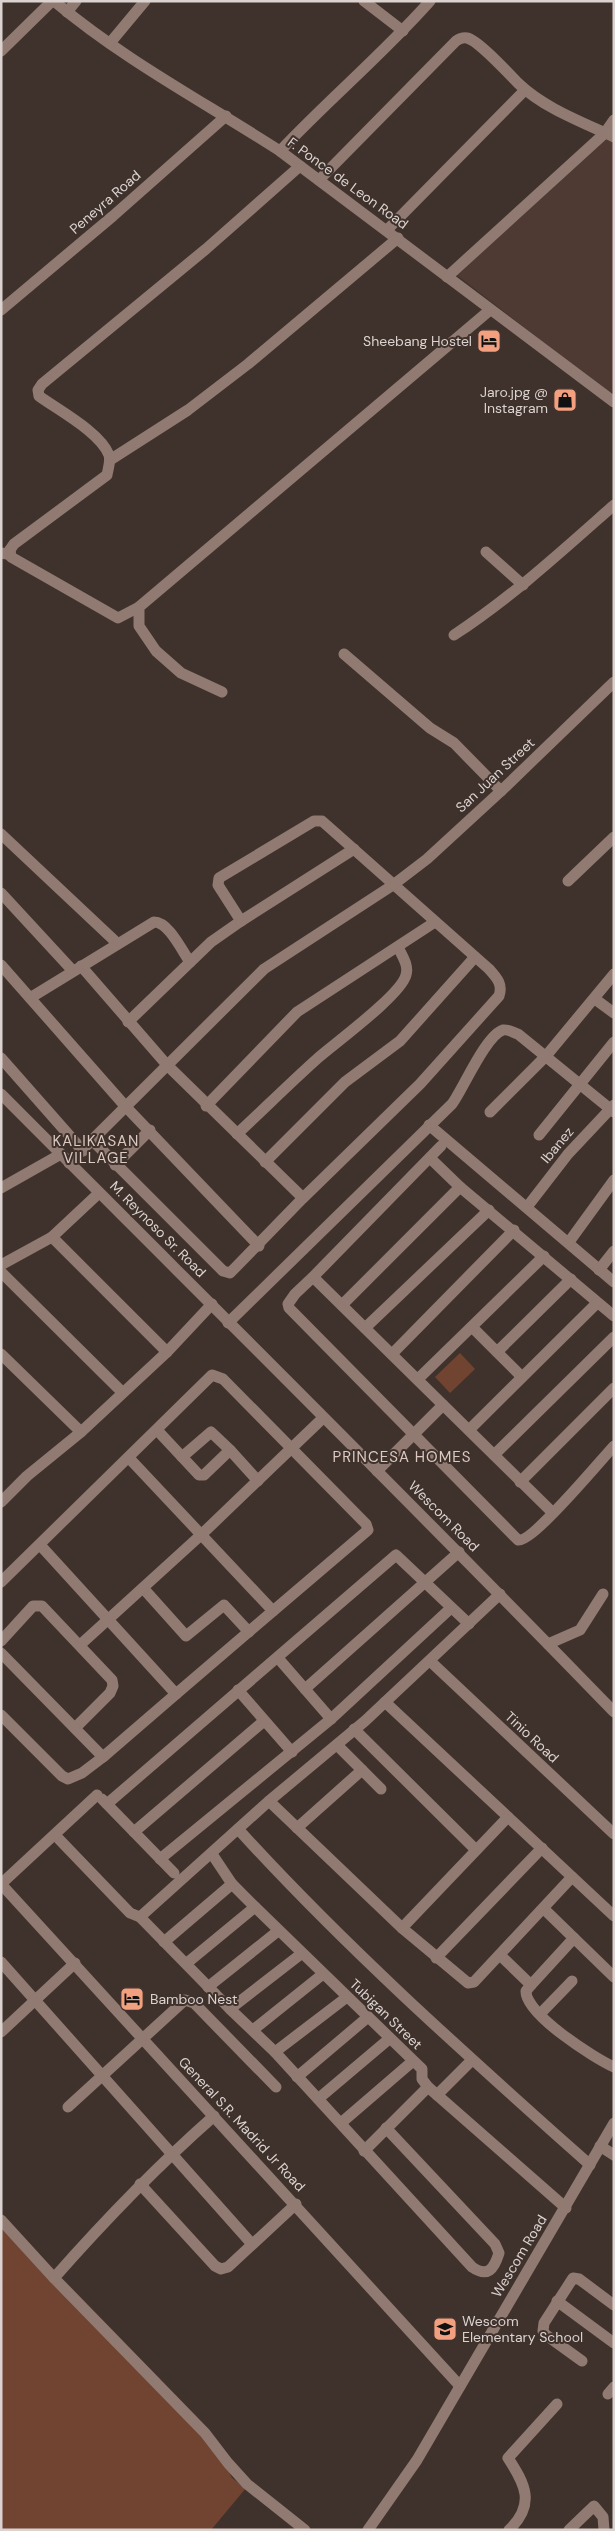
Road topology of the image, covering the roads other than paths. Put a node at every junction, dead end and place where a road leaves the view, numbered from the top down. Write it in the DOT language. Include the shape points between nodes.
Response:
graph roads {
  1 [pos="53,1"];
  2 [pos="76,1"];
  3 [pos="145,1"];
  4 [pos="364,1"];
  5 [pos="430,1"];
  6 [pos="67,12"];
  7 [pos="403,31"];
  8 [pos="110,44"];
  9 [pos="1,51"];
  10 [pos="525,90"];
  11 [pos="226,116"];
  12 [pos="614,120"];
  13 [pos="610,135"];
  14 [pos="280,151"];
  15 [pos="300,166"];
  16 [pos="319,180"];
  17 [pos="387,230"];
  18 [pos="398,238"];
  19 [pos="447,277"];
  20 [pos="1,310"];
  21 [pos="490,310"];
  22 [pos="614,402"];
  23 [pos="110,460"];
  24 [pos="614,505"];
  25 [pos="6,551"];
  26 [pos="486,552"];
  27 [pos="523,585"];
  28 [pos="139,607"];
  29 [pos="454,635"];
  30 [pos="344,654"];
  31 [pos="614,682"];
  32 [pos="222,692"];
  33 [pos="501,791"];
  34 [pos="1,834"];
  35 [pos="614,837"];
  36 [pos="354,849"];
  37 [pos="568,881"];
  38 [pos="393,885"];
  39 [pos="1,893"];
  40 [pos="241,921"];
  41 [pos="435,922"];
  42 [pos="117,943"];
  43 [pos="398,947"];
  44 [pos="475,957"];
  45 [pos="190,962"];
  46 [pos="1,965"];
  47 [pos="77,969"];
  48 [pos="614,974"];
  49 [pos="30,998"];
  50 [pos="595,999"];
  51 [pos="614,1013"];
  52 [pos="128,1022"];
  53 [pos="614,1042"];
  54 [pos="546,1056"];
  55 [pos="1,1058"];
  56 [pos="167,1065"];
  57 [pos="579,1084"];
  58 [pos="1,1094"];
  59 [pos="206,1106"];
  60 [pos="126,1107"];
  61 [pos="612,1109"];
  62 [pos="490,1112"];
  63 [pos="429,1125"];
  64 [pos="150,1130"];
  65 [pos="237,1134"];
  66 [pos="539,1135"];
  67 [pos="92,1141"];
  68 [pos="441,1146"];
  69 [pos="83,1151"];
  70 [pos="65,1158"];
  71 [pos="430,1158"];
  72 [pos="265,1162"];
  73 [pos="115,1165"];
  74 [pos="614,1180"];
  75 [pos="460,1186"];
  76 [pos="1,1188"];
  77 [pos="99,1193"];
  78 [pos="303,1198"];
  79 [pos="527,1207"];
  80 [pos="489,1210"];
  81 [pos="514,1230"];
  82 [pos="52,1237"];
  83 [pos="569,1242"];
  84 [pos="259,1246"];
  85 [pos="614,1251"];
  86 [pos="544,1256"];
  87 [pos="1,1265"];
  88 [pos="599,1270"];
  89 [pos="1,1272"];
  90 [pos="314,1277"];
  91 [pos="571,1279"];
  92 [pos="614,1282"];
  93 [pos="597,1302"];
  94 [pos="212,1304"];
  95 [pos="342,1305"];
  96 [pos="614,1316"];
  97 [pos="228,1323"];
  98 [pos="472,1327"];
  99 [pos="365,1328"];
  100 [pos="614,1337"];
  101 [pos="167,1352"];
  102 [pos="497,1352"];
  103 [pos="393,1353"];
  104 [pos="1,1354"];
  105 [pos="522,1378"];
  106 [pos="418,1380"];
  107 [pos="614,1388"];
  108 [pos="122,1392"];
  109 [pos="443,1405"];
  110 [pos="323,1418"];
  111 [pos="157,1430"];
  112 [pos="468,1430"];
  113 [pos="81,1432"];
  114 [pos="413,1435"];
  115 [pos="614,1446"];
  116 [pos="293,1449"];
  117 [pos="230,1450"];
  118 [pos="494,1455"];
  119 [pos="182,1457"];
  120 [pos="129,1458"];
  121 [pos="377,1471"];
  122 [pos="258,1481"];
  123 [pos="520,1482"];
  124 [pos="1,1502"];
  125 [pos="553,1514"];
  126 [pos="202,1534"];
  127 [pos="41,1546"];
  128 [pos="459,1552"];
  129 [pos="1,1582"];
  130 [pos="423,1582"];
  131 [pos="143,1588"];
  132 [pos="500,1594"];
  133 [pos="603,1594"];
  134 [pos="451,1608"];
  135 [pos="273,1611"];
  136 [pos="108,1619"];
  137 [pos="469,1624"];
  138 [pos="249,1632"];
  139 [pos="1,1641"];
  140 [pos="548,1644"];
  141 [pos="80,1645"];
  142 [pos="1,1653"];
  143 [pos="278,1658"];
  144 [pos="430,1661"];
  145 [pos="305,1689"];
  146 [pos="238,1690"];
  147 [pos="176,1694"];
  148 [pos="385,1702"];
  149 [pos="614,1711"];
  150 [pos="1,1715"];
  151 [pos="331,1719"];
  152 [pos="264,1721"];
  153 [pos="75,1728"];
  154 [pos="354,1729"];
  155 [pos="337,1745"];
  156 [pos="292,1752"];
  157 [pos="103,1757"];
  158 [pos="362,1770"];
  159 [pos="381,1789"];
  160 [pos="268,1801"];
  161 [pos="106,1804"];
  162 [pos="508,1817"];
  163 [pos="297,1828"];
  164 [pos="238,1829"];
  165 [pos="134,1832"];
  166 [pos="614,1834"];
  167 [pos="55,1835"];
  168 [pos="542,1848"];
  169 [pos="476,1850"];
  170 [pos="212,1854"];
  171 [pos="160,1859"];
  172 [pos="174,1873"];
  173 [pos="572,1877"];
  174 [pos="1,1884"];
  175 [pos="232,1884"];
  176 [pos="255,1907"];
  177 [pos="544,1910"];
  178 [pos="614,1916"];
  179 [pos="140,1917"];
  180 [pos="402,1928"];
  181 [pos="278,1931"];
  182 [pos="574,1938"];
  183 [pos="164,1942"];
  184 [pos="301,1954"];
  185 [pos="501,1956"];
  186 [pos="436,1958"];
  187 [pos="1,1962"];
  188 [pos="75,1963"];
  189 [pos="187,1963"];
  190 [pos="323,1974"];
  191 [pos="614,1977"];
  192 [pos="572,1981"];
  193 [pos="531,1985"];
  194 [pos="208,1988"];
  195 [pos="347,1997"];
  196 [pos="36,2000"];
  197 [pos="230,2009"];
  198 [pos="541,2013"];
  199 [pos="368,2017"];
  200 [pos="253,2030"];
  201 [pos="1,2032"];
  202 [pos="143,2038"];
  203 [pos="390,2039"];
  204 [pos="275,2052"];
  205 [pos="472,2060"];
  206 [pos="413,2061"];
  207 [pos="614,2067"];
  208 [pos="101,2076"];
  209 [pos="297,2077"];
  210 [pos="276,2087"];
  211 [pos="428,2087"];
  212 [pos="437,2095"];
  213 [pos="318,2099"];
  214 [pos="68,2107"];
  215 [pos="214,2116"];
  216 [pos="341,2123"];
  217 [pos="614,2123"];
  218 [pos="386,2128"];
  219 [pos="600,2146"];
  220 [pos="364,2151"];
  221 [pos="171,2153"];
  222 [pos="614,2155"];
  223 [pos="590,2165"];
  224 [pos="140,2184"];
  225 [pos="296,2204"];
  226 [pos="566,2208"];
  227 [pos="1,2220"];
  228 [pos="252,2244"];
  229 [pos="54,2278"];
  230 [pos="557,2301"];
  231 [pos="614,2305"];
  232 [pos="614,2343"];
  233 [pos="582,2361"];
  234 [pos="460,2386"];
  235 [pos="557,2404"];
  236 [pos="305,2530"];
  237 [pos="368,2530"];
  238 [pos="509,2530"];
  239 [pos="569,2530"];
  240 [pos="604,2530"];
  1 -- 6 [label="street, F. Ponce de Leon Road"];
  1 -- 9 [label="street"];
  2 -- 6 [label="street"];
  3 -- 8 [label="street"];
  4 -- 7 [label="street"];
  5 -- 7 [label="street"];
  6 -- 8 [label="street, F. Ponce de Leon Road"];
  7 -- 14 [label="street"];
  8 -- 11 [label="street, F. Ponce de Leon Road" via="179,90"];
  10 -- 13 [label="street" via="574,119"];
  10 -- 16 [label="street" via="490,55 471,40 462,38"];
  10 -- 17 [label="street"];
  11 -- 14 [label="street, F. Ponce de Leon Road"];
  11 -- 20 [label="street, Peneyra Road"];
  12 -- 13 [label="street"];
  13 -- 19 [label="street"];
  14 -- 15 [label="street, F. Ponce de Leon Road"];
  15 -- 16 [label="street, F. Ponce de Leon Road"];
  15 -- 23 [label="street" via="38,390 39,396 79,423 104,447"];
  16 -- 17 [label="street, F. Ponce de Leon Road"];
  17 -- 18 [label="street, F. Ponce de Leon Road"];
  18 -- 19 [label="street, F. Ponce de Leon Road"];
  18 -- 23 [label="street" via="248,364 188,410"];
  19 -- 21 [label="street, F. Ponce de Leon Road"];
  21 -- 22 [label="street, F. Ponce de Leon Road"];
  21 -- 28 [label="street"];
  23 -- 25 [label="street" via="107,474"];
  24 -- 27 [label="street"];
  25 -- 28 [label="street" via="11,557 118,618"];
  26 -- 27 [label="street"];
  27 -- 29 [label="street"];
  28 -- 32 [label="street" via="139,626 156,651 182,673"];
  30 -- 33 [label="street" via="430,728 454,743"];
  31 -- 33 [label="street, San Juan Street"];
  33 -- 38 [label="street, San Juan Street" via="427,859"];
  34 -- 42 [label="street"];
  35 -- 37 [label="street"];
  36 -- 38 [label="street"];
  36 -- 40 [label="street"];
  36 -- 40 [label="street" via="322,821 314,821 219,878 218,885"];
  38 -- 41 [label="street"];
  38 -- 56 [label="street, San Juan Street" via="264,969"];
  39 -- 47 [label="street"];
  40 -- 45 [label="street"];
  41 -- 43 [label="street"];
  41 -- 44 [label="street"];
  42 -- 45 [label="street" via="159,922"];
  42 -- 47 [label="street"];
  43 -- 59 [label="street" via="297,1012"];
  43 -- 65 [label="street" via="406,967 406,976 401,983"];
  44 -- 72 [label="street" via="400,1041 345,1082"];
  44 -- 78 [label="street" via="498,979 499,996 420,1084"];
  45 -- 52 [label="street"];
  46 -- 49 [label="street"];
  47 -- 49 [label="street"];
  47 -- 52 [label="street"];
  48 -- 50 [label="street"];
  49 -- 60 [label="street"];
  50 -- 51 [label="street"];
  50 -- 54 [label="street"];
  52 -- 56 [label="street"];
  53 -- 57 [label="street"];
  54 -- 57 [label="street"];
  54 -- 62 [label="street"];
  54 -- 63 [label="street" via="518,1034 508,1030 498,1033 473,1064 452,1104"];
  55 -- 69 [label="street"];
  56 -- 59 [label="street"];
  56 -- 60 [label="street, San Juan Street"];
  57 -- 61 [label="street"];
  57 -- 66 [label="street"];
  58 -- 70 [label="street, M. Reynoso Sr. Road"];
  59 -- 65 [label="street"];
  60 -- 64 [label="street"];
  60 -- 67 [label="street, San Juan Street"];
  61 -- 79 [label="street, Ibanez" via="568,1154"];
  63 -- 79 [label="street"];
  63 -- 97 [label="street"];
  64 -- 73 [label="street"];
  64 -- 84 [label="street"];
  65 -- 72 [label="street"];
  67 -- 69 [label="street, San Juan Street"];
  67 -- 73 [label="street"];
  68 -- 71 [label="street"];
  69 -- 70 [label="street, San Juan Street"];
  70 -- 76 [label="street, San Juan Street"];
  70 -- 77 [label="street, M. Reynoso Sr. Road"];
  71 -- 75 [label="street"];
  71 -- 90 [label="street"];
  72 -- 78 [label="street"];
  73 -- 84 [label="street" via="223,1271 233,1271"];
  74 -- 83 [label="street"];
  75 -- 80 [label="street"];
  75 -- 95 [label="street"];
  77 -- 82 [label="street"];
  77 -- 94 [label="street, M. Reynoso Sr. Road"];
  78 -- 84 [label="street"];
  79 -- 83 [label="street"];
  80 -- 81 [label="street"];
  80 -- 99 [label="street"];
  81 -- 86 [label="street"];
  81 -- 103 [label="street"];
  82 -- 87 [label="street"];
  82 -- 101 [label="street"];
  83 -- 88 [label="street"];
  85 -- 88 [label="street"];
  86 -- 91 [label="street"];
  86 -- 98 [label="street"];
  88 -- 92 [label="street"];
  89 -- 108 [label="street"];
  90 -- 95 [label="street"];
  90 -- 114 [label="street" via="295,1294 289,1308"];
  91 -- 93 [label="street"];
  91 -- 102 [label="street"];
  93 -- 96 [label="street"];
  93 -- 105 [label="street"];
  94 -- 97 [label="street, M. Reynoso Sr. Road"];
  94 -- 101 [label="street"];
  95 -- 99 [label="street"];
  97 -- 110 [label="street, Wescom Road"];
  98 -- 102 [label="street"];
  98 -- 106 [label="street"];
  99 -- 103 [label="street"];
  100 -- 118 [label="street"];
  101 -- 108 [label="street"];
  102 -- 105 [label="street"];
  103 -- 106 [label="street"];
  104 -- 113 [label="street"];
  105 -- 112 [label="street"];
  106 -- 109 [label="street"];
  107 -- 123 [label="street"];
  108 -- 113 [label="street"];
  109 -- 112 [label="street"];
  109 -- 114 [label="street"];
  110 -- 116 [label="street"];
  110 -- 121 [label="street, Wescom Road"];
  111 -- 116 [label="street" via="209,1377 216,1375"];
  111 -- 119 [label="street"];
  111 -- 120 [label="street"];
  112 -- 118 [label="street"];
  113 -- 124 [label="street" via="47,1458"];
  114 -- 121 [label="street"];
  114 -- 125 [label="street" via="518,1540 526,1539"];
  115 -- 125 [label="street"];
  116 -- 122 [label="street"];
  116 -- 135 [label="street" via="368,1528"];
  117 -- 119 [label="street" via="211,1432"];
  117 -- 119 [label="street" via="204,1475 199,1475"];
  117 -- 122 [label="street"];
  118 -- 123 [label="street"];
  120 -- 126 [label="street"];
  120 -- 127 [label="street"];
  121 -- 128 [label="street, Wescom Road"];
  122 -- 126 [label="street"];
  123 -- 125 [label="street"];
  126 -- 131 [label="street"];
  126 -- 135 [label="street"];
  127 -- 129 [label="street"];
  127 -- 136 [label="street"];
  128 -- 130 [label="street"];
  128 -- 132 [label="street, Wescom Road"];
  130 -- 134 [label="street"];
  130 -- 143 [label="street" via="396,1555"];
  130 -- 145 [label="street"];
  131 -- 136 [label="street"];
  131 -- 138 [label="street" via="186,1636 224,1606"];
  132 -- 137 [label="street"];
  132 -- 140 [label="street, Wescom Road"];
  133 -- 140 [label="street" via="580,1630"];
  134 -- 137 [label="street"];
  134 -- 151 [label="street"];
  135 -- 138 [label="street"];
  136 -- 141 [label="street"];
  136 -- 147 [label="street"];
  137 -- 144 [label="street"];
  138 -- 147 [label="street"];
  139 -- 141 [label="street" via="33,1606 38,1605 46,1608"];
  140 -- 149 [label="street, Wescom Road"];
  141 -- 153 [label="street" via="112,1680 113,1686"];
  142 -- 153 [label="street"];
  143 -- 145 [label="street"];
  143 -- 146 [label="street"];
  144 -- 148 [label="street"];
  144 -- 166 [label="street, Tinio Road"];
  145 -- 151 [label="street"];
  146 -- 152 [label="street"];
  146 -- 161 [label="street"];
  147 -- 157 [label="street"];
  148 -- 154 [label="street"];
  148 -- 162 [label="street"];
  150 -- 157 [label="street" via="68,1779"];
  151 -- 156 [label="street"];
  152 -- 156 [label="street"];
  152 -- 165 [label="street"];
  153 -- 157 [label="street"];
  154 -- 155 [label="street"];
  154 -- 169 [label="street"];
  155 -- 158 [label="street"];
  155 -- 160 [label="street"];
  156 -- 171 [label="street"];
  158 -- 159 [label="street"];
  158 -- 163 [label="street"];
  160 -- 163 [label="street"];
  160 -- 164 [label="street"];
  161 -- 165 [label="street"];
  161 -- 167 [label="street" via="95,1793"];
  162 -- 168 [label="street"];
  162 -- 169 [label="street"];
  163 -- 180 [label="street"];
  164 -- 170 [label="street"];
  164 -- 205 [label="street" via="311,1906"];
  165 -- 171 [label="street"];
  167 -- 174 [label="street"];
  167 -- 179 [label="street" via="130,1913"];
  168 -- 173 [label="street"];
  168 -- 186 [label="street"];
  169 -- 180 [label="street"];
  170 -- 175 [label="street, Tubigan Street"];
  170 -- 179 [label="street"];
  171 -- 172 [label="street"];
  173 -- 177 [label="street"];
  173 -- 178 [label="street"];
  174 -- 188 [label="street, General S.R. Madrid Jr Road"];
  175 -- 176 [label="street, Tubigan Street"];
  175 -- 183 [label="street"];
  176 -- 181 [label="street, Tubigan Street"];
  176 -- 189 [label="street"];
  177 -- 182 [label="street"];
  177 -- 185 [label="street"];
  179 -- 183 [label="street"];
  180 -- 186 [label="street"];
  181 -- 184 [label="street, Tubigan Street"];
  181 -- 194 [label="street"];
  182 -- 191 [label="street"];
  182 -- 193 [label="street"];
  183 -- 189 [label="street"];
  184 -- 190 [label="street, Tubigan Street"];
  184 -- 197 [label="street"];
  185 -- 186 [label="street" via="469,1983"];
  185 -- 193 [label="street"];
  187 -- 196 [label="street"];
  188 -- 196 [label="street"];
  188 -- 202 [label="street, General S.R. Madrid Jr Road"];
  189 -- 194 [label="street"];
  190 -- 195 [label="street, Tubigan Street"];
  190 -- 200 [label="street"];
  192 -- 198 [label="street"];
  193 -- 198 [label="street" via="526,1991 527,1997"];
  194 -- 197 [label="street"];
  195 -- 199 [label="street, Tubigan Street"];
  195 -- 204 [label="street"];
  196 -- 201 [label="street"];
  196 -- 208 [label="street"];
  197 -- 200 [label="street"];
  198 -- 207 [label="street" via="575,2045"];
  199 -- 203 [label="street, Tubigan Street"];
  199 -- 209 [label="street"];
  200 -- 204 [label="street"];
  202 -- 208 [label="street"];
  202 -- 210 [label="street" via="182,2001 188,2000"];
  202 -- 215 [label="street, General S.R. Madrid Jr Road"];
  203 -- 206 [label="street, Tubigan Street"];
  203 -- 213 [label="street"];
  204 -- 209 [label="street"];
  205 -- 212 [label="street"];
  205 -- 223 [label="street"];
  206 -- 211 [label="street, Tubigan Street" via="422,2069 422,2078"];
  206 -- 216 [label="street"];
  208 -- 214 [label="street"];
  208 -- 221 [label="street"];
  209 -- 213 [label="street"];
  211 -- 212 [label="street, Tubigan Street"];
  211 -- 218 [label="street"];
  212 -- 226 [label="street, Tubigan Street"];
  213 -- 216 [label="street"];
  215 -- 221 [label="street"];
  215 -- 225 [label="street, General S.R. Madrid Jr Road"];
  216 -- 220 [label="street"];
  217 -- 219 [label="street, Wescom Road"];
  218 -- 220 [label="street"];
  218 -- 220 [label="street" via="495,2244 499,2253 492,2270 482,2273 472,2267"];
  219 -- 222 [label="street"];
  219 -- 223 [label="street, Wescom Road"];
  221 -- 224 [label="street"];
  221 -- 228 [label="street"];
  223 -- 226 [label="street, Wescom Road"];
  224 -- 228 [label="street" via="218,2268 228,2267"];
  224 -- 229 [label="street"];
  225 -- 228 [label="street"];
  225 -- 234 [label="street, General S.R. Madrid Jr Road"];
  226 -- 234 [label="street, Wescom Road"];
  227 -- 229 [label="street"];
  229 -- 236 [label="street" via="205,2432 247,2484"];
  230 -- 231 [label="street" via="570,2280 576,2278"];
  230 -- 232 [label="street"];
  230 -- 233 [label="street" via="543,2331"];
  234 -- 237 [label="street, Wescom Road" via="417,2460"];
  235 -- 238 [label="street" via="508,2458 524,2484 526,2496 520,2516"];
  239 -- 240 [label="street" via="594,2506 603,2516"];
}
